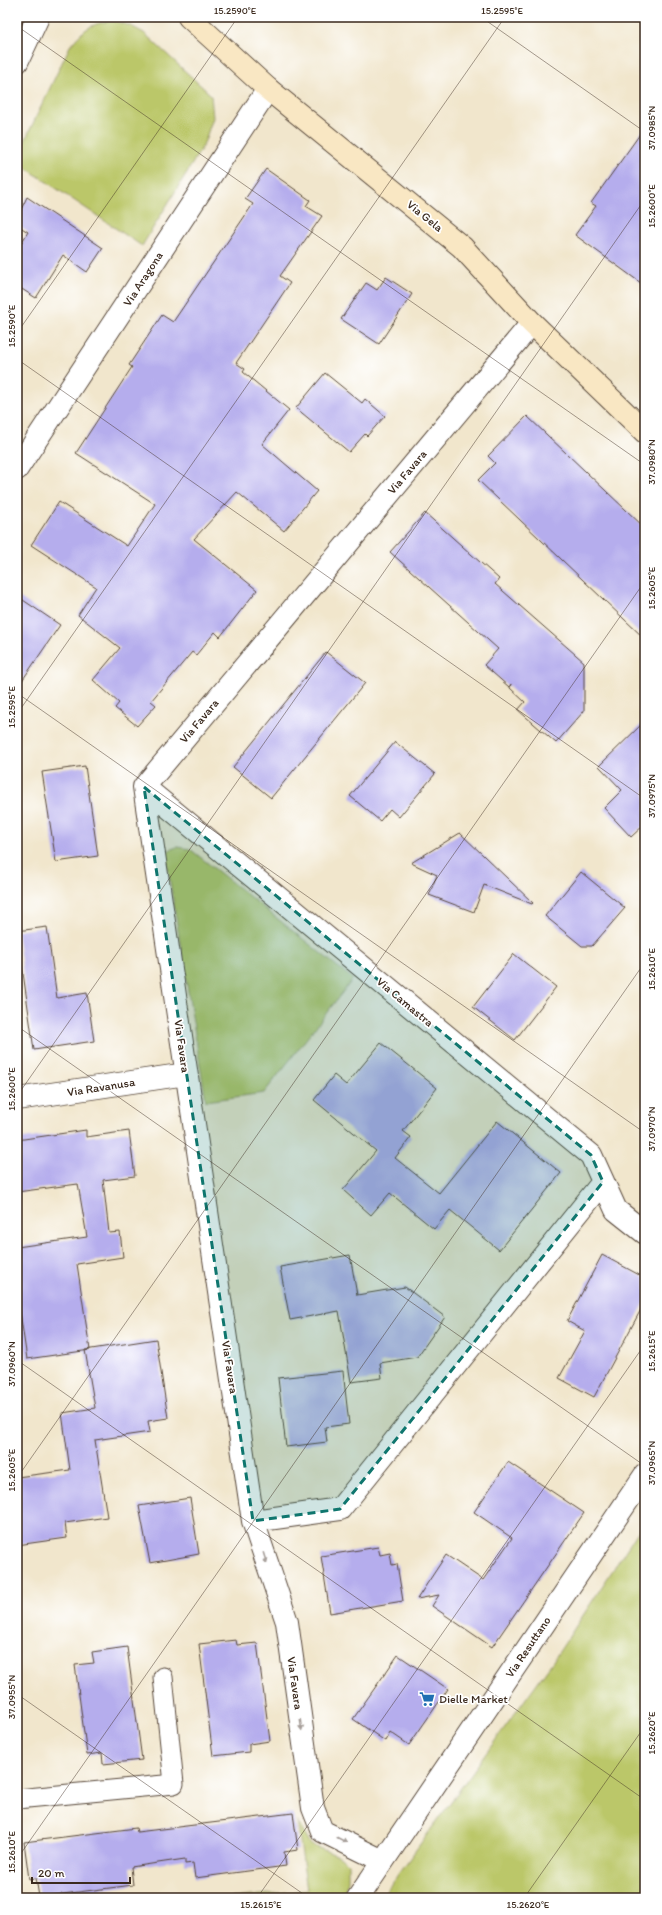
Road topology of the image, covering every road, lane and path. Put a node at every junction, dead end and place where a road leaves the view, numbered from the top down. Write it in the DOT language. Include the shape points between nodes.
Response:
graph roads {
  1 [pos="38,17"];
  2 [pos="189,17"];
  3 [pos="17,62"];
  4 [pos="268,89"];
  5 [pos="532,323"];
  6 [pos="645,432"];
  7 [pos="17,469"];
  8 [pos="144,787"];
  9 [pos="186,1074"];
  10 [pos="17,1099"];
  11 [pos="603,1182"];
  12 [pos="645,1233"];
  13 [pos="645,1475"];
  14 [pos="253,1521"];
  15 [pos="163,1676"];
  16 [pos="17,1799"];
  17 [pos="383,1861"];
  18 [pos="358,1898"];
  1 -- 3 [label="street"];
  2 -- 4 [label="street, Via Gela"];
  4 -- 5 [label="street, Via Gela" via="462,247"];
  4 -- 7 [label="street, Via Aragona"];
  5 -- 6 [label="street, Via Gela"];
  5 -- 8 [label="street, Via Favara"];
  8 -- 9 [label="street, Via Favara"];
  8 -- 11 [label="street, Via Camastra" via="591,1155"];
  9 -- 10 [label="street, Via Ravanusa"];
  9 -- 14 [label="street, Via Favara"];
  11 -- 12 [label="street, Via Camastra" via="616,1210"];
  11 -- 14 [label="street" via="340,1509"];
  13 -- 17 [label="street, Via Resuttano"];
  14 -- 17 [label="street, Via Favara, one-way" via="287,1622 313,1808 322,1831"];
  15 -- 16 [label="lane" via="174,1784"];
  17 -- 18 [label="street, Via Resuttano"];
}
